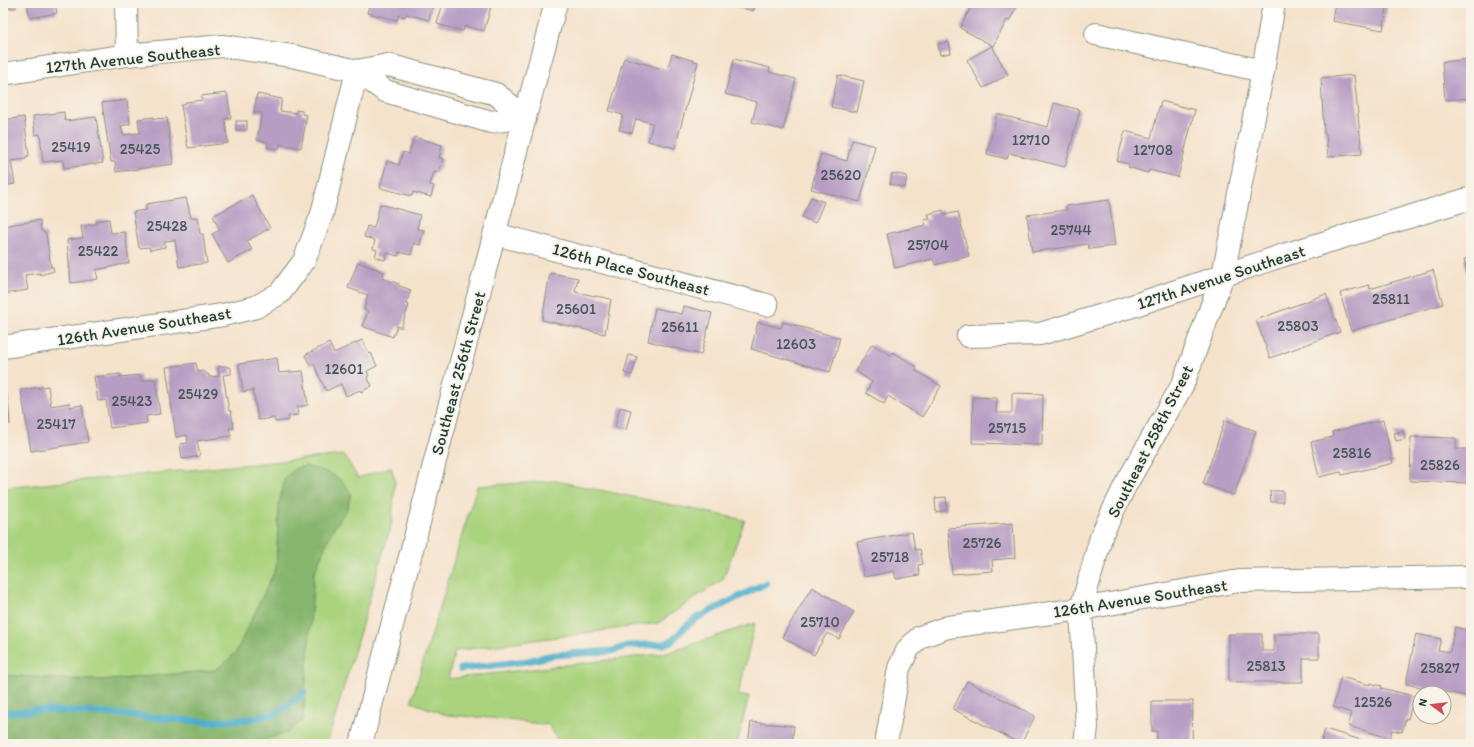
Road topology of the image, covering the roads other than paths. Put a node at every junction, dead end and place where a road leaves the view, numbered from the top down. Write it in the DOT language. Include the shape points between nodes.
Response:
graph roads {
  1 [pos="126,3"];
  2 [pos="556,3"];
  3 [pos="1274,3"];
  4 [pos="1096,34"];
  5 [pos="127,55"];
  6 [pos="357,71"];
  7 [pos="1263,71"];
  8 [pos="3,74"];
  9 [pos="525,117"];
  10 [pos="1471,198"];
  11 [pos="495,234"];
  12 [pos="1223,275"];
  13 [pos="767,305"];
  14 [pos="968,336"];
  15 [pos="3,347"];
  16 [pos="1471,577"];
  17 [pos="1082,609"];
  18 [pos="887,738"];
  19 [pos="361,744"];
  20 [pos="1085,744"];
  1 -- 5 [label="street"];
  2 -- 9 [label="street, Southeast 256th Street"];
  3 -- 7 [label="street, Southeast 258th Street"];
  4 -- 7 [label="street"];
  5 -- 6 [label="street, 127th Avenue Southeast" via="222,46 292,56"];
  5 -- 8 [label="street, 127th Avenue Southeast"];
  6 -- 9 [label="street, 127th Avenue Southeast" via="385,91 491,122"];
  6 -- 9 [label="street, 127th Avenue Southeast" via="388,65 496,94"];
  6 -- 15 [label="street, 126th Avenue Southeast" via="322,214 304,261 280,293 256,307 224,315"];
  7 -- 12 [label="street, Southeast 258th Street"];
  9 -- 11 [label="street, Southeast 256th Street"];
  10 -- 12 [label="street, 127th Avenue Southeast"];
  11 -- 13 [label="street, 126th Place Southeast"];
  11 -- 19 [label="street, Southeast 256th Street"];
  12 -- 14 [label="street, 127th Avenue Southeast" via="1040,334"];
  12 -- 17 [label="street, Southeast 258th Street" via="1183,384 1125,486 1102,534"];
  16 -- 17 [label="street, 126th Avenue Southeast" via="1239,581"];
  17 -- 18 [label="street, 126th Avenue Southeast" via="948,627 920,637 908,649 899,668"];
  17 -- 20 [label="street, Southeast 258th Street" via="1087,727"];
}
